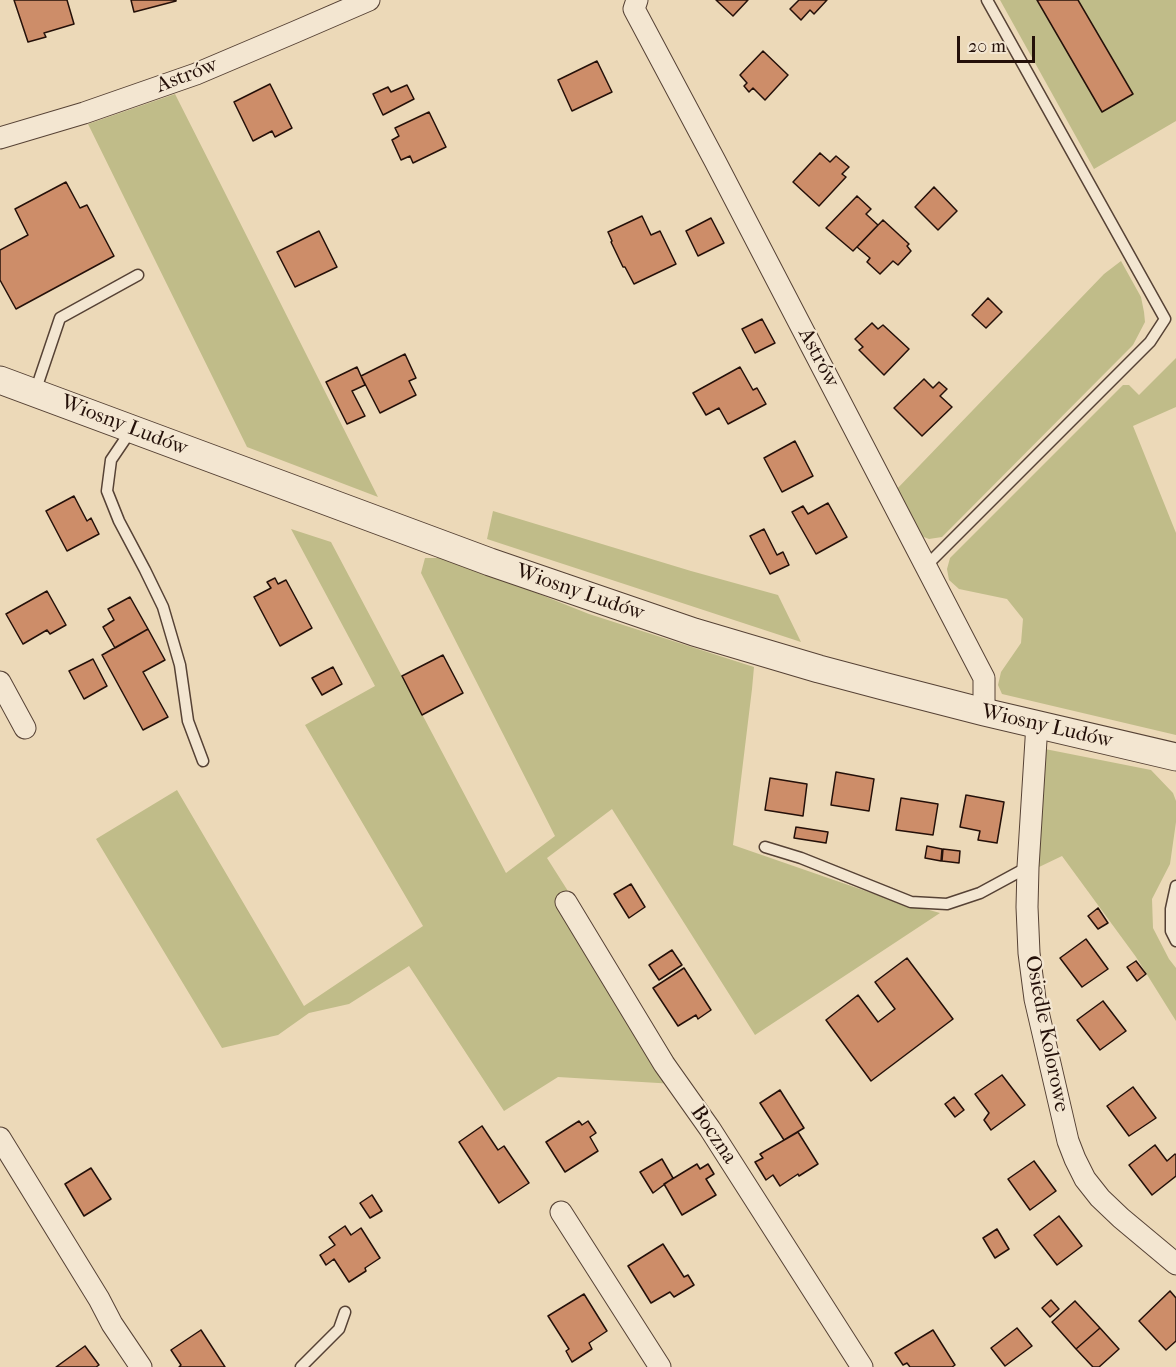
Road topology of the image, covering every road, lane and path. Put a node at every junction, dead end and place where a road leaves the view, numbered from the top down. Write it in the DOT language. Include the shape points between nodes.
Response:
graph roads {
  1 [pos="369,0"];
  2 [pos="987,0"];
  3 [pos="633,3"];
  4 [pos="0,138"];
  5 [pos="138,275"];
  6 [pos="0,380"];
  7 [pos="35,393"];
  8 [pos="132,429"];
  9 [pos="926,566"];
  10 [pos="0,682"];
  11 [pos="984,712"];
  12 [pos="1038,724"];
  13 [pos="25,728"];
  14 [pos="1176,757"];
  15 [pos="203,761"];
  16 [pos="765,847"];
  17 [pos="1028,867"];
  18 [pos="1176,886"];
  19 [pos="566,902"];
  20 [pos="1176,941"];
  21 [pos="0,1138"];
  22 [pos="561,1212"];
  23 [pos="1176,1264"];
  24 [pos="345,1312"];
  25 [pos="141,1367"];
  26 [pos="301,1367"];
  27 [pos="660,1367"];
  28 [pos="862,1367"];
  1 -- 4 [label="street, Astrów" via="196,74"];
  2 -- 9 [label="lane" via="1165,319 1150,342"];
  3 -- 9 [label="street, Astrów"];
  5 -- 7 [label="lane" via="60,318"];
  6 -- 7 [label="street, Wiosny Ludów"];
  7 -- 8 [label="street, Wiosny Ludów"];
  8 -- 11 [label="street, Wiosny Ludów" via="490,562 694,632"];
  8 -- 15 [label="lane" via="111,460 107,491 118,521 163,607 180,665 188,721"];
  9 -- 11 [label="street, Astrów" via="984,678"];
  10 -- 13 [label="street"];
  11 -- 12 [label="street, Wiosny Ludów"];
  12 -- 14 [label="street, Wiosny Ludów"];
  12 -- 17 [label="street, Osiedle Kolorowe"];
  16 -- 17 [label="lane" via="912,902 947,904"];
  17 -- 23 [label="street, Osiedle Kolorowe" via="1029,953 1035,999 1075,1159 1100,1198"];
  18 -- 20 [label="lane" via="1171,909 1171,931"];
  19 -- 28 [label="street, Boczna" via="664,1064"];
  21 -- 25 [label="street"];
  22 -- 27 [label="street"];
  24 -- 26 [label="lane" via="339,1329"];
}
